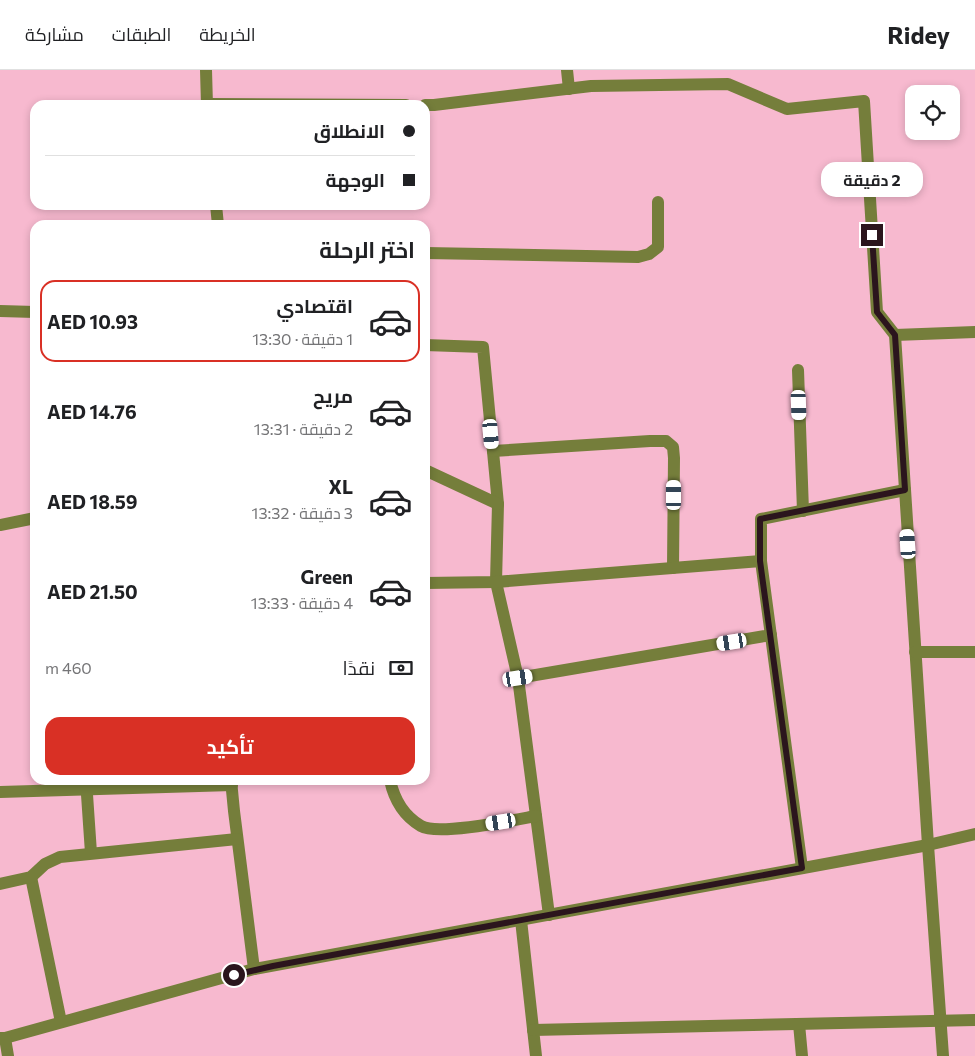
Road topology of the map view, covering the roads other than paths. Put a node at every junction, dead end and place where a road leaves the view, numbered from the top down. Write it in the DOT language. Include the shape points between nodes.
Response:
graph roads {
  1 [pos="206,70"];
  2 [pos="567,70"];
  3 [pos="569,89"];
  4 [pos="207,100"];
  5 [pos="430,105"];
  6 [pos="658,202"];
  7 [pos="430,253"];
  8 [pos="0,312"];
  9 [pos="30,312"];
  10 [pos="975,332"];
  11 [pos="895,335"];
  12 [pos="430,345"];
  13 [pos="798,370"];
  14 [pos="493,452"];
  15 [pos="430,472"];
  16 [pos="905,490"];
  17 [pos="498,504"];
  18 [pos="803,511"];
  19 [pos="30,519"];
  20 [pos="0,525"];
  21 [pos="760,561"];
  22 [pos="673,568"];
  23 [pos="430,582"];
  24 [pos="496,582"];
  25 [pos="771,635"];
  26 [pos="915,652"];
  27 [pos="975,652"];
  28 [pos="518,678"];
  29 [pos="86,785"];
  30 [pos="231,785"];
  31 [pos="391,785"];
  32 [pos="0,792"];
  33 [pos="536,816"];
  34 [pos="975,834"];
  35 [pos="237,838"];
  36 [pos="928,845"];
  37 [pos="91,853"];
  38 [pos="802,868"];
  39 [pos="32,877"];
  40 [pos="0,884"];
  41 [pos="549,915"];
  42 [pos="521,920"];
  43 [pos="254,970"];
  44 [pos="975,1020"];
  45 [pos="941,1021"];
  46 [pos="62,1022"];
  47 [pos="799,1024"];
  48 [pos="533,1030"];
  49 [pos="2,1038"];
  50 [pos="8,1056"];
  51 [pos="536,1056"];
  52 [pos="802,1056"];
  53 [pos="943,1056"];
  1 -- 4 [label="street"];
  2 -- 3 [label="street"];
  3 -- 5 [label="street"];
  3 -- 11 [label="street" via="728,84 787,109 864,101 877,312"];
  6 -- 7 [label="street" via="658,247 638,257"];
  8 -- 9 [label="street"];
  10 -- 11 [label="street"];
  11 -- 16 [label="street"];
  12 -- 14 [label="street" via="483,347"];
  13 -- 18 [label="street"];
  14 -- 17 [label="street"];
  14 -- 22 [label="street" via="666,441 673,447 674,458"];
  15 -- 17 [label="street"];
  16 -- 18 [label="street"];
  16 -- 26 [label="street"];
  17 -- 24 [label="street"];
  18 -- 21 [label="street" via="760,519"];
  19 -- 20 [label="street"];
  21 -- 22 [label="street"];
  21 -- 25 [label="street"];
  22 -- 24 [label="street"];
  23 -- 24 [label="street"];
  24 -- 28 [label="street"];
  25 -- 28 [label="street"];
  25 -- 38 [label="street"];
  26 -- 27 [label="street"];
  26 -- 36 [label="street"];
  28 -- 33 [label="street"];
  29 -- 32 [label="street"];
  29 -- 37 [label="street"];
  30 -- 35 [label="street"];
  31 -- 33 [label="street" via="403,811 423,827 449,830"];
  33 -- 41 [label="street"];
  34 -- 36 [label="street"];
  35 -- 37 [label="street"];
  35 -- 43 [label="street"];
  36 -- 38 [label="street"];
  36 -- 45 [label="street"];
  37 -- 39 [label="street" via="60,857 45,864"];
  38 -- 41 [label="street"];
  39 -- 40 [label="street"];
  39 -- 46 [label="street"];
  41 -- 42 [label="street"];
  42 -- 43 [label="street"];
  42 -- 48 [label="street"];
  43 -- 46 [label="street"];
  44 -- 45 [label="street"];
  45 -- 47 [label="street"];
  45 -- 53 [label="street"];
  46 -- 49 [label="street"];
  47 -- 48 [label="street"];
  47 -- 52 [label="street"];
  48 -- 51 [label="street"];
  49 -- 50 [label="street"];
}
